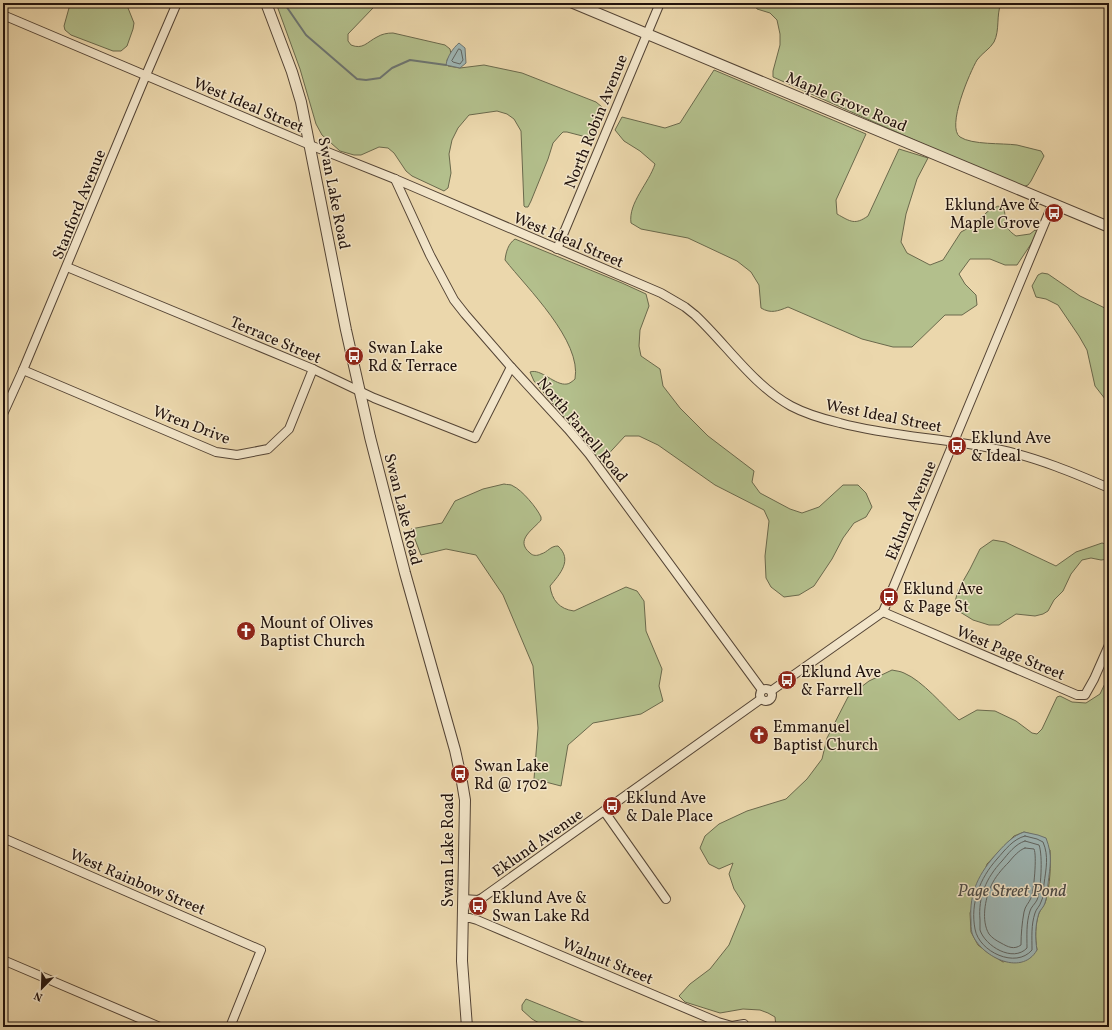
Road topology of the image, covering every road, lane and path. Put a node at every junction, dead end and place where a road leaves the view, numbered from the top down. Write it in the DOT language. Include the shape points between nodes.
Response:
graph roads {
  1 [pos="177,3"];
  2 [pos="266,3"];
  3 [pos="573,3"];
  4 [pos="660,3"];
  5 [pos="3,14"];
  6 [pos="646,34"];
  7 [pos="146,75"];
  8 [pos="310,145"];
  9 [pos="395,179"];
  10 [pos="1053,203"];
  11 [pos="1109,228"];
  12 [pos="558,249"];
  13 [pos="67,267"];
  14 [pos="511,367"];
  15 [pos="313,369"];
  16 [pos="23,370"];
  17 [pos="360,392"];
  18 [pos="3,414"];
  19 [pos="954,442"];
  20 [pos="1109,488"];
  21 [pos="883,612"];
  22 [pos="1109,645"];
  23 [pos="762,690"];
  24 [pos="771,692"];
  25 [pos="761,699"];
  26 [pos="604,812"];
  27 [pos="3,838"];
  28 [pos="463,899"];
  29 [pos="666,899"];
  30 [pos="462,918"];
  31 [pos="3,960"];
  32 [pos="744,1024"];
  33 [pos="160,1027"];
  34 [pos="230,1027"];
  35 [pos="466,1027"];
  1 -- 7 [label="street, Stanford Avenue"];
  2 -- 8 [label="street, Swan Lake Road" via="298,90"];
  3 -- 6 [label="street, Maple Grove Road"];
  4 -- 6 [label="street, North Robin Avenue"];
  5 -- 7 [label="street, West Ideal Street"];
  6 -- 10 [label="street, Maple Grove Road"];
  6 -- 12 [label="street, North Robin Avenue"];
  7 -- 8 [label="street, West Ideal Street"];
  7 -- 13 [label="street, Stanford Avenue"];
  8 -- 9 [label="street, West Ideal Street"];
  8 -- 17 [label="street, Swan Lake Road"];
  9 -- 12 [label="street, West Ideal Street"];
  9 -- 14 [label="street, North Farrell Road" via="454,300"];
  10 -- 11 [label="street, Maple Grove Road"];
  10 -- 19 [label="street, Eklund Avenue"];
  12 -- 19 [label="street, West Ideal Street" via="661,293 685,307 759,381 792,406 812,415 853,426"];
  13 -- 15 [label="street, Terrace Street"];
  13 -- 16 [label="street, Stanford Avenue"];
  14 -- 17 [label="street, Terrace Street" via="475,438"];
  14 -- 23 [label="street, North Farrell Road" via="568,429 602,471"];
  15 -- 16 [label="street, Wren Drive" via="289,429 268,449 237,455 216,452"];
  15 -- 17 [label="street, Terrace Street"];
  16 -- 18 [label="street, Stanford Avenue"];
  17 -- 28 [label="street, Swan Lake Road" via="403,565 462,782 465,800"];
  19 -- 20 [label="street, West Ideal Street" via="1027,456"];
  19 -- 21 [label="street, Eklund Avenue"];
  21 -- 22 [label="street, West Page Street" via="1077,696 1085,694"];
  21 -- 24 [label="street, Eklund Avenue"];
  23 -- 24 [label="street"];
  23 -- 25 [label="street"];
  24 -- 25 [label="street, Eklund Avenue" via="770,700"];
  25 -- 26 [label="street, Eklund Avenue"];
  26 -- 28 [label="street, Eklund Avenue" via="482,898"];
  26 -- 29 [label="street"];
  27 -- 34 [label="street, West Rainbow Street" via="261,950"];
  28 -- 30 [label="street, Swan Lake Road"];
  30 -- 32 [label="street, Walnut Street" via="477,920 718,1022 732,1026"];
  30 -- 35 [label="street, Swan Lake Road"];
  31 -- 33 [label="street"];
}
